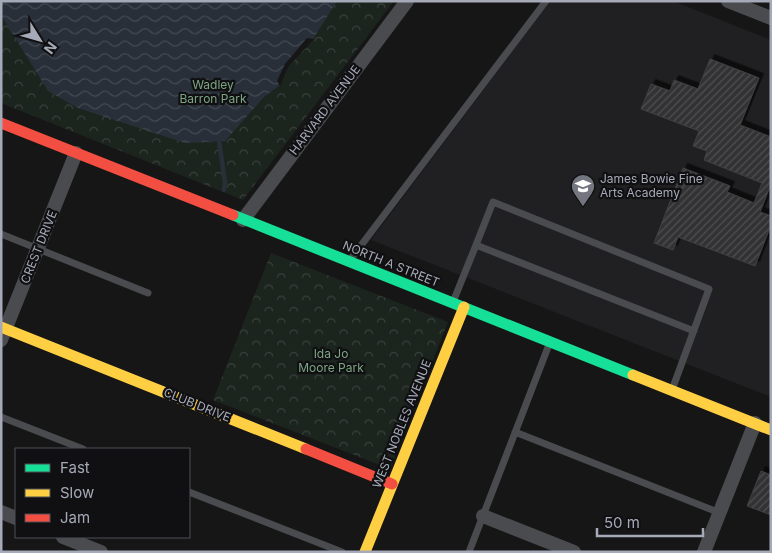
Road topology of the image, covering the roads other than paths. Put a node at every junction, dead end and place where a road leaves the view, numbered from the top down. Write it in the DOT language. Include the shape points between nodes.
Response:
graph roads {
  1 [pos="407,1"];
  2 [pos="546,1"];
  3 [pos="728,1"];
  4 [pos="771,18"];
  5 [pos="1,124"];
  6 [pos="76,153"];
  7 [pos="243,220"];
  8 [pos="1,234"];
  9 [pos="476,245"];
  10 [pos="38,249"];
  11 [pos="349,262"];
  12 [pos="148,293"];
  13 [pos="458,305"];
  14 [pos="694,331"];
  15 [pos="3,332"];
  16 [pos="550,342"];
  17 [pos="672,390"];
  18 [pos="1,417"];
  19 [pos="755,423"];
  20 [pos="771,430"];
  21 [pos="515,432"];
  22 [pos="81,448"];
  23 [pos="392,484"];
  24 [pos="190,492"];
  25 [pos="1,512"];
  26 [pos="720,513"];
  27 [pos="483,516"];
  28 [pos="15,518"];
  29 [pos="66,538"];
  30 [pos="101,552"];
  31 [pos="342,552"];
  32 [pos="365,552"];
  33 [pos="469,552"];
  34 [pos="574,552"];
  35 [pos="704,552"];
  1 -- 7 [label="street, HARVARD AVENUE"];
  2 -- 11 [label="lane"];
  3 -- 4 [label="street"];
  5 -- 6 [label="main road, NORTH A STREET"];
  6 -- 7 [label="main road, NORTH A STREET"];
  6 -- 10 [label="street, CREST DRIVE"];
  7 -- 11 [label="main road, NORTH A STREET"];
  8 -- 10 [label="lane"];
  9 -- 13 [label="lane"];
  9 -- 14 [label="lane"];
  9 -- 14 [label="lane" via="493,202 709,290"];
  10 -- 12 [label="lane"];
  10 -- 15 [label="street, CREST DRIVE"];
  11 -- 13 [label="main road, NORTH A STREET"];
  13 -- 16 [label="main road, NORTH A STREET"];
  13 -- 23 [label="main road, WEST NOBLES AVENUE"];
  14 -- 17 [label="lane"];
  15 -- 23 [label="main road, CLUB DRIVE"];
  16 -- 17 [label="main road, NORTH A STREET"];
  16 -- 21 [label="lane"];
  17 -- 19 [label="main road, NORTH A STREET"];
  18 -- 22 [label="lane"];
  19 -- 20 [label="main road, NORTH A STREET"];
  19 -- 26 [label="street"];
  21 -- 26 [label="lane"];
  21 -- 27 [label="lane"];
  23 -- 32 [label="main road, WEST NOBLES AVENUE"];
  24 -- 31 [label="lane"];
  25 -- 28 [label="street"];
  26 -- 35 [label="street"];
  27 -- 33 [label="lane"];
  27 -- 34 [label="street"];
  29 -- 30 [label="street"];
}
